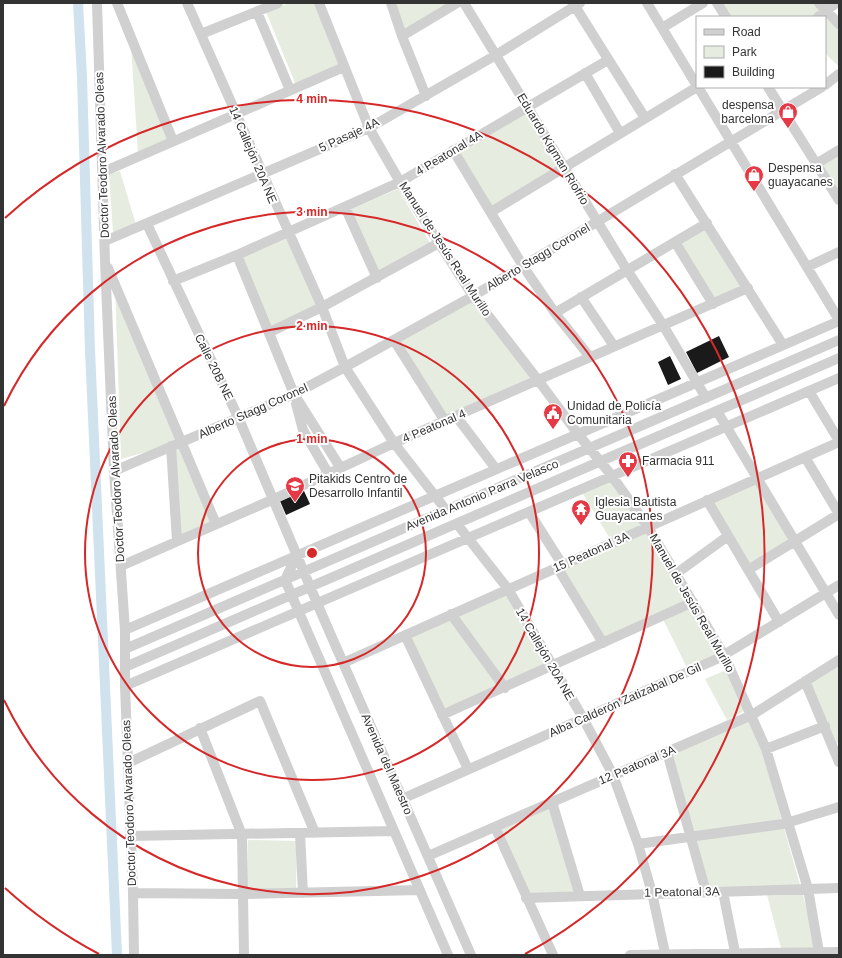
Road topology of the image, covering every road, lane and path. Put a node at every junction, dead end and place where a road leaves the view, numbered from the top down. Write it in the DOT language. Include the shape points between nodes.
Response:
graph roads {
  1 [pos="97,3"];
  2 [pos="117,3"];
  3 [pos="187,3"];
  4 [pos="278,3"];
  5 [pos="318,3"];
  6 [pos="391,3"];
  7 [pos="457,3"];
  8 [pos="464,3"];
  9 [pos="647,3"];
  10 [pos="703,3"];
  11 [pos="717,3"];
  12 [pos="819,3"];
  13 [pos="836,3"];
  14 [pos="576,4"];
  15 [pos="827,11"];
  16 [pos="257,12"];
  17 [pos="725,16"];
  18 [pos="820,16"];
  19 [pos="839,24"];
  20 [pos="662,28"];
  21 [pos="200,34"];
  22 [pos="402,36"];
  23 [pos="496,55"];
  24 [pos="608,60"];
  25 [pos="344,67"];
  26 [pos="585,74"];
  27 [pos="839,74"];
  28 [pos="826,84"];
  29 [pos="696,85"];
  30 [pos="696,88"];
  31 [pos="698,88"];
  32 [pos="769,88"];
  33 [pos="820,88"];
  34 [pos="290,90"];
  35 [pos="426,96"];
  36 [pos="527,107"];
  37 [pos="783,112"];
  38 [pos="236,115"];
  39 [pos="645,118"];
  40 [pos="369,128"];
  41 [pos="620,133"];
  42 [pos="173,141"];
  43 [pos="732,143"];
  44 [pos="453,150"];
  45 [pos="839,150"];
  46 [pos="816,164"];
  47 [pos="564,168"];
  48 [pos="103,172"];
  49 [pos="261,174"];
  50 [pos="676,174"];
  51 [pos="400,182"];
  52 [pos="839,200"];
  53 [pos="345,207"];
  54 [pos="490,212"];
  55 [pos="597,221"];
  56 [pos="707,223"];
  57 [pos="147,224"];
  58 [pos="287,233"];
  59 [pos="105,241"];
  60 [pos="675,242"];
  61 [pos="439,243"];
  62 [pos="839,252"];
  63 [pos="237,255"];
  64 [pos="105,261"];
  65 [pos="522,266"];
  66 [pos="807,267"];
  67 [pos="627,270"];
  68 [pos="377,278"];
  69 [pos="173,281"];
  70 [pos="748,288"];
  71 [pos="473,296"];
  72 [pos="581,298"];
  73 [pos="713,304"];
  74 [pos="322,307"];
  75 [pos="555,313"];
  76 [pos="839,321"];
  77 [pos="663,325"];
  78 [pos="270,332"];
  79 [pos="394,340"];
  80 [pos="839,340"];
  81 [pos="783,345"];
  82 [pos="614,346"];
  83 [pos="590,357"];
  84 [pos="839,358"];
  85 [pos="345,367"];
  86 [pos="839,378"];
  87 [pos="538,380"];
  88 [pos="697,383"];
  89 [pos="809,391"];
  90 [pos="295,397"];
  91 [pos="706,398"];
  92 [pos="717,411"];
  93 [pos="456,416"];
  94 [pos="239,419"];
  95 [pos="445,421"];
  96 [pos="726,426"];
  97 [pos="578,434"];
  98 [pos="182,442"];
  99 [pos="839,442"];
  100 [pos="394,443"];
  101 [pos="171,446"];
  102 [pos="589,448"];
  103 [pos="805,457"];
  104 [pos="600,462"];
  105 [pos="340,467"];
  106 [pos="496,469"];
  107 [pos="114,471"];
  108 [pos="328,473"];
  109 [pos="612,476"];
  110 [pos="758,480"];
  111 [pos="435,496"];
  112 [pos="274,499"];
  113 [pos="707,500"];
  114 [pos="446,510"];
  115 [pos="529,512"];
  116 [pos="839,514"];
  117 [pos="216,524"];
  118 [pos="457,524"];
  119 [pos="648,527"];
  120 [pos="728,536"];
  121 [pos="468,538"];
  122 [pos="176,541"];
  123 [pos="794,542"];
  124 [pos="298,555"];
  125 [pos="560,565"];
  126 [pos="121,566"];
  127 [pos="748,570"];
  128 [pos="304,572"];
  129 [pos="677,573"];
  130 [pos="285,580"];
  131 [pos="839,585"];
  132 [pos="310,587"];
  133 [pos="508,589"];
  134 [pos="826,593"];
  135 [pos="292,595"];
  136 [pos="693,602"];
  137 [pos="317,604"];
  138 [pos="299,611"];
  139 [pos="451,614"];
  140 [pos="839,615"];
  141 [pos="779,622"];
  142 [pos="125,630"];
  143 [pos="405,635"];
  144 [pos="603,642"];
  145 [pos="125,649"];
  146 [pos="724,655"];
  147 [pos="839,660"];
  148 [pos="343,663"];
  149 [pos="125,667"];
  150 [pos="552,667"];
  151 [pos="805,681"];
  152 [pos="125,686"];
  153 [pos="505,688"];
  154 [pos="442,715"];
  155 [pos="752,715"];
  156 [pos="583,718"];
  157 [pos="825,726"];
  158 [pos="200,728"];
  159 [pos="836,744"];
  160 [pos="766,749"];
  161 [pos="667,752"];
  162 [pos="839,762"];
  163 [pos="128,763"];
  164 [pos="468,770"];
  165 [pos="613,775"];
  166 [pos="402,799"];
  167 [pos="552,802"];
  168 [pos="839,808"];
  169 [pos="789,822"];
  170 [pos="494,827"];
  171 [pos="394,831"];
  172 [pos="300,833"];
  173 [pos="316,833"];
  174 [pos="242,834"];
  175 [pos="130,836"];
  176 [pos="691,837"];
  177 [pos="638,844"];
  178 [pos="428,856"];
  179 [pos="839,888"];
  180 [pos="808,889"];
  181 [pos="420,890"];
  182 [pos="303,892"];
  183 [pos="706,892"];
  184 [pos="723,892"];
  185 [pos="652,893"];
  186 [pos="133,894"];
  187 [pos="243,894"];
  188 [pos="580,896"];
  189 [pos="526,898"];
  190 [pos="735,952"];
  191 [pos="819,952"];
  192 [pos="839,952"];
  193 [pos="666,953"];
  194 [pos="134,955"];
  195 [pos="244,955"];
  196 [pos="448,955"];
  197 [pos="471,955"];
  198 [pos="552,955"];
  199 [pos="630,955"];
  1 -- 48 [label="street, Doctor Teodoro Alvarado Oleas"];
  2 -- 42 [label="street"];
  3 -- 21 [label="street, 14 Callejón 20A NE"];
  4 -- 16 [label="street"];
  5 -- 25 [label="street, Manuel de Jesús Real Murillo"];
  6 -- 22 [label="street"];
  7 -- 22 [label="street"];
  8 -- 23 [label="street, Eduardo Kigman Riofrio"];
  9 -- 20 [label="street"];
  10 -- 20 [label="street"];
  11 -- 17 [label="street"];
  12 -- 15 [label="street"];
  13 -- 15 [label="street"];
  14 -- 23 [label="street, 5 Pasaje 4A"];
  14 -- 24 [label="street"];
  15 -- 18 [label="street"];
  15 -- 19 [label="street"];
  16 -- 21 [label="street"];
  16 -- 34 [label="street"];
  20 -- 29 [label="street"];
  21 -- 38 [label="street, 14 Callejón 20A NE"];
  22 -- 35 [label="street"];
  23 -- 35 [label="street, 5 Pasaje 4A"];
  23 -- 36 [label="street, Eduardo Kigman Riofrio"];
  24 -- 26 [label="street, 4 Peatonal 4A"];
  24 -- 39 [label="street"];
  25 -- 34 [label="street"];
  25 -- 40 [label="street, Manuel de Jesús Real Murillo"];
  26 -- 36 [label="street, 4 Peatonal 4A"];
  26 -- 41 [label="street"];
  27 -- 28 [label="street"];
  30 -- 39 [label="street"];
  31 -- 43 [label="street"];
  32 -- 37 [label="street"];
  33 -- 37 [label="street, Alberto Stagg Coronel"];
  34 -- 38 [label="street"];
  35 -- 40 [label="street, 5 Pasaje 4A"];
  36 -- 44 [label="street, 4 Peatonal 4A"];
  36 -- 47 [label="street, Eduardo Kigman Riofrio"];
  37 -- 43 [label="street, Alberto Stagg Coronel"];
  37 -- 46 [label="street"];
  38 -- 42 [label="street"];
  38 -- 49 [label="street, 14 Callejón 20A NE"];
  39 -- 41 [label="street"];
  40 -- 49 [label="street, 5 Pasaje 4A"];
  40 -- 51 [label="street, Manuel de Jesús Real Murillo"];
  41 -- 47 [label="street"];
  42 -- 48 [label="street"];
  43 -- 50 [label="street, Alberto Stagg Coronel"];
  43 -- 66 [label="street"];
  44 -- 51 [label="street, 4 Peatonal 4A"];
  44 -- 54 [label="street"];
  45 -- 46 [label="street"];
  46 -- 52 [label="street"];
  47 -- 54 [label="street"];
  47 -- 55 [label="street, Eduardo Kigman Riofrio"];
  48 -- 59 [label="street, Doctor Teodoro Alvarado Oleas"];
  49 -- 57 [label="street, 5 Pasaje 4A"];
  49 -- 58 [label="street, 14 Callejón 20A NE"];
  50 -- 55 [label="street, Alberto Stagg Coronel"];
  50 -- 56 [label="street"];
  51 -- 53 [label="street, 4 Peatonal 4A"];
  51 -- 61 [label="street, Manuel de Jesús Real Murillo"];
  53 -- 58 [label="street, 4 Peatonal 4A"];
  53 -- 68 [label="street"];
  54 -- 65 [label="street"];
  55 -- 65 [label="street, Alberto Stagg Coronel"];
  55 -- 67 [label="street, Eduardo Kigman Riofrio"];
  56 -- 60 [label="street"];
  56 -- 70 [label="street"];
  57 -- 59 [label="street, 5 Pasaje 4A"];
  57 -- 69 [label="street, Calle 20B NE"];
  58 -- 63 [label="street, 4 Peatonal 4A"];
  58 -- 74 [label="street, 14 Callejón 20A NE"];
  59 -- 64 [label="street, Doctor Teodoro Alvarado Oleas"];
  60 -- 67 [label="street"];
  60 -- 73 [label="street"];
  61 -- 68 [label="street"];
  61 -- 71 [label="street, Manuel de Jesús Real Murillo"];
  62 -- 66 [label="street"];
  63 -- 69 [label="street, 4 Peatonal 4A"];
  63 -- 78 [label="street"];
  64 -- 98 [label="street"];
  64 -- 107 [label="street, Doctor Teodoro Alvarado Oleas"];
  65 -- 71 [label="street, Alberto Stagg Coronel"];
  65 -- 75 [label="street"];
  66 -- 76 [label="street"];
  67 -- 72 [label="street"];
  67 -- 77 [label="street, Eduardo Kigman Riofrio"];
  68 -- 74 [label="street"];
  69 -- 94 [label="street, Calle 20B NE"];
  70 -- 73 [label="street, 4 Peatonal 4"];
  70 -- 81 [label="street"];
  71 -- 79 [label="street, Alberto Stagg Coronel"];
  71 -- 87 [label="street, Manuel de Jesús Real Murillo"];
  72 -- 75 [label="street"];
  72 -- 82 [label="street"];
  73 -- 77 [label="street, 4 Peatonal 4"];
  74 -- 78 [label="street"];
  74 -- 85 [label="street, 14 Callejón 20A NE"];
  75 -- 83 [label="street"];
  76 -- 81 [label="street, Avenida Antonio Parra Velasco"];
  77 -- 82 [label="street, 4 Peatonal 4"];
  77 -- 88 [label="street, Eduardo Kigman Riofrio"];
  78 -- 90 [label="street"];
  79 -- 85 [label="street, Alberto Stagg Coronel"];
  79 -- 95 [label="street"];
  80 -- 91 [label="street, Avenida Antonio Parra Velasco"];
  81 -- 88 [label="street, Avenida Antonio Parra Velasco"];
  82 -- 83 [label="street, 4 Peatonal 4"];
  83 -- 87 [label="street, 4 Peatonal 4"];
  84 -- 92 [label="street, Avenida Antonio Parra Velasco"];
  85 -- 90 [label="street, Alberto Stagg Coronel"];
  85 -- 100 [label="street, 14 Callejón 20A NE"];
  86 -- 89 [label="street"];
  87 -- 93 [label="street, 4 Peatonal 4"];
  87 -- 97 [label="street, Manuel de Jesús Real Murillo"];
  88 -- 91 [label="street, Eduardo Kigman Riofrio"];
  88 -- 97 [label="street, Avenida Antonio Parra Velasco"];
  89 -- 96 [label="street"];
  89 -- 99 [label="street"];
  90 -- 94 [label="street, Alberto Stagg Coronel"];
  90 -- 105 [label="street"];
  90 -- 108 [label="street" via="303,430"];
  91 -- 102 [label="street, Avenida Antonio Parra Velasco"];
  92 -- 96 [label="street"];
  92 -- 104 [label="street, Avenida Antonio Parra Velasco"];
  93 -- 95 [label="street, 4 Peatonal 4"];
  93 -- 106 [label="street"];
  94 -- 98 [label="street, Alberto Stagg Coronel"];
  94 -- 112 [label="street, Calle 20B NE"];
  95 -- 100 [label="street, 4 Peatonal 4"];
  96 -- 109 [label="street"];
  96 -- 110 [label="street"];
  97 -- 102 [label="street, Manuel de Jesús Real Murillo"];
  97 -- 106 [label="street, Avenida Antonio Parra Velasco"];
  98 -- 101 [label="street, Alberto Stagg Coronel"];
  98 -- 117 [label="street"];
  99 -- 103 [label="street, 15 Peatonal 3A"];
  100 -- 105 [label="street, 4 Peatonal 4"];
  100 -- 111 [label="street, 14 Callejón 20A NE"];
  101 -- 107 [label="street, Alberto Stagg Coronel"];
  101 -- 122 [label="street"];
  102 -- 104 [label="street, Manuel de Jesús Real Murillo"];
  102 -- 114 [label="street, Avenida Antonio Parra Velasco"];
  103 -- 110 [label="street, 15 Peatonal 3A"];
  103 -- 116 [label="street"];
  104 -- 109 [label="street, Manuel de Jesús Real Murillo"];
  104 -- 118 [label="street, Avenida Antonio Parra Velasco"];
  105 -- 108 [label="street, 4 Peatonal 4"];
  106 -- 111 [label="street, Avenida Antonio Parra Velasco"];
  107 -- 126 [label="street, Doctor Teodoro Alvarado Oleas"];
  108 -- 112 [label="street, 4 Peatonal 4"];
  109 -- 115 [label="street"];
  109 -- 119 [label="street, Manuel de Jesús Real Murillo"];
  110 -- 113 [label="street, 15 Peatonal 3A"];
  110 -- 123 [label="street"];
  111 -- 114 [label="street, 14 Callejón 20A NE"];
  111 -- 124 [label="street, Avenida Antonio Parra Velasco"];
  112 -- 117 [label="street, 4 Peatonal 4"];
  112 -- 124 [label="street, Calle 20B NE"];
  113 -- 119 [label="street, 15 Peatonal 3A"];
  113 -- 120 [label="street"];
  114 -- 128 [label="street, Avenida Antonio Parra Velasco"];
  115 -- 121 [label="street"];
  115 -- 125 [label="street"];
  116 -- 123 [label="street"];
  117 -- 122 [label="street, 4 Peatonal 4"];
  118 -- 121 [label="street, 14 Callejón 20A NE"];
  118 -- 132 [label="street, Avenida Antonio Parra Velasco"];
  119 -- 125 [label="street, 15 Peatonal 3A"];
  119 -- 129 [label="street, Manuel de Jesús Real Murillo"];
  120 -- 127 [label="street"];
  120 -- 129 [label="street"];
  121 -- 133 [label="street, 14 Callejón 20A NE"];
  121 -- 137 [label="street"];
  122 -- 126 [label="street, 4 Peatonal 4"];
  123 -- 127 [label="street"];
  123 -- 134 [label="street"];
  124 -- 128 [label="street, Calle 20B NE"];
  124 -- 130 [label="street"];
  124 -- 142 [label="street, Avenida Antonio Parra Velasco"];
  125 -- 133 [label="street, 15 Peatonal 3A"];
  125 -- 144 [label="street"];
  126 -- 142 [label="street, Doctor Teodoro Alvarado Oleas"];
  127 -- 141 [label="street"];
  128 -- 130 [label="street, Avenida Antonio Parra Velasco"];
  128 -- 132 [label="street, Avenida del Maestro"];
  129 -- 136 [label="street, Manuel de Jesús Real Murillo"];
  130 -- 135 [label="street, Avenida del Maestro"];
  130 -- 145 [label="street, Avenida Antonio Parra Velasco"];
  131 -- 134 [label="street, Alba Calderón Zatizabal De Gil"];
  132 -- 135 [label="street, Avenida Antonio Parra Velasco"];
  132 -- 137 [label="street, Avenida del Maestro"];
  133 -- 139 [label="street, 15 Peatonal 3A"];
  133 -- 150 [label="street, 14 Callejón 20A NE"];
  134 -- 140 [label="street"];
  134 -- 141 [label="street, Alba Calderón Zatizabal De Gil"];
  135 -- 138 [label="street, Avenida del Maestro"];
  135 -- 149 [label="street, Avenida Antonio Parra Velasco"];
  136 -- 144 [label="street"];
  136 -- 146 [label="street, Manuel de Jesús Real Murillo"];
  137 -- 138 [label="street"];
  137 -- 148 [label="street, Avenida del Maestro"];
  138 -- 152 [label="street"];
  138 -- 171 [label="street, Avenida del Maestro"];
  139 -- 143 [label="street, 15 Peatonal 3A"];
  139 -- 153 [label="street"];
  141 -- 146 [label="street, Alba Calderón Zatizabal De Gil"];
  142 -- 145 [label="street, Doctor Teodoro Alvarado Oleas"];
  143 -- 148 [label="street, 15 Peatonal 3A"];
  143 -- 154 [label="street"];
  144 -- 150 [label="street"];
  145 -- 149 [label="street, Doctor Teodoro Alvarado Oleas"];
  146 -- 155 [label="street, Manuel de Jesús Real Murillo"];
  146 -- 156 [label="street, Alba Calderón Zatizabal De Gil"];
  147 -- 151 [label="street, 12 Peatonal 3A"];
  148 -- 166 [label="street, Avenida del Maestro"];
  149 -- 152 [label="street, Doctor Teodoro Alvarado Oleas"];
  150 -- 153 [label="street"];
  150 -- 156 [label="street, 14 Callejón 20A NE"];
  151 -- 155 [label="street, 12 Peatonal 3A"];
  151 -- 157 [label="street"];
  152 -- 163 [label="street, Doctor Teodoro Alvarado Oleas"];
  153 -- 154 [label="street"];
  154 -- 164 [label="street"];
  155 -- 160 [label="street, Manuel de Jesús Real Murillo"];
  155 -- 161 [label="street, 12 Peatonal 3A"];
  156 -- 164 [label="street, Alba Calderón Zatizabal De Gil"];
  156 -- 165 [label="street, 14 Callejón 20A NE"];
  157 -- 159 [label="street"];
  157 -- 160 [label="street"];
  158 -- 163 [label="street"];
  158 -- 173 [label="street" via="260,701"];
  158 -- 174 [label="street"];
  159 -- 162 [label="street"];
  160 -- 169 [label="street, Manuel de Jesús Real Murillo"];
  161 -- 165 [label="street, 12 Peatonal 3A"];
  161 -- 176 [label="street"];
  163 -- 175 [label="street, Doctor Teodoro Alvarado Oleas"];
  164 -- 166 [label="street, Alba Calderón Zatizabal De Gil"];
  165 -- 167 [label="street, 12 Peatonal 3A"];
  165 -- 177 [label="street, 14 Callejón 20A NE"];
  166 -- 178 [label="street, Avenida del Maestro"];
  167 -- 170 [label="street, 12 Peatonal 3A"];
  167 -- 188 [label="street"];
  168 -- 169 [label="street"];
  169 -- 176 [label="street"];
  169 -- 180 [label="street, Manuel de Jesús Real Murillo"];
  170 -- 178 [label="street, 12 Peatonal 3A"];
  170 -- 189 [label="street"];
  171 -- 173 [label="street"];
  171 -- 181 [label="street, Avenida del Maestro"];
  172 -- 173 [label="street"];
  172 -- 174 [label="street"];
  172 -- 182 [label="street"];
  174 -- 175 [label="street"];
  174 -- 187 [label="street"];
  175 -- 186 [label="street, Doctor Teodoro Alvarado Oleas"];
  176 -- 177 [label="street"];
  176 -- 183 [label="street"];
  177 -- 185 [label="street, 14 Callejón 20A NE"];
  178 -- 197 [label="street, Avenida del Maestro"];
  179 -- 180 [label="street, 1 Peatonal 3A"];
  180 -- 184 [label="street, 1 Peatonal 3A"];
  180 -- 191 [label="street, Manuel de Jesús Real Murillo"];
  181 -- 182 [label="street"];
  181 -- 196 [label="street, Avenida del Maestro"];
  182 -- 187 [label="street"];
  183 -- 184 [label="street, 1 Peatonal 3A"];
  183 -- 185 [label="street, 1 Peatonal 3A"];
  184 -- 190 [label="street"];
  185 -- 188 [label="street, 1 Peatonal 3A"];
  185 -- 193 [label="street, 14 Callejón 20A NE"];
  186 -- 187 [label="street"];
  186 -- 194 [label="street, Doctor Teodoro Alvarado Oleas"];
  187 -- 195 [label="street"];
  188 -- 189 [label="street, 1 Peatonal 3A"];
  189 -- 198 [label="street"];
  190 -- 191 [label="street"];
  190 -- 193 [label="street"];
  191 -- 192 [label="street"];
  193 -- 199 [label="street"];
}
